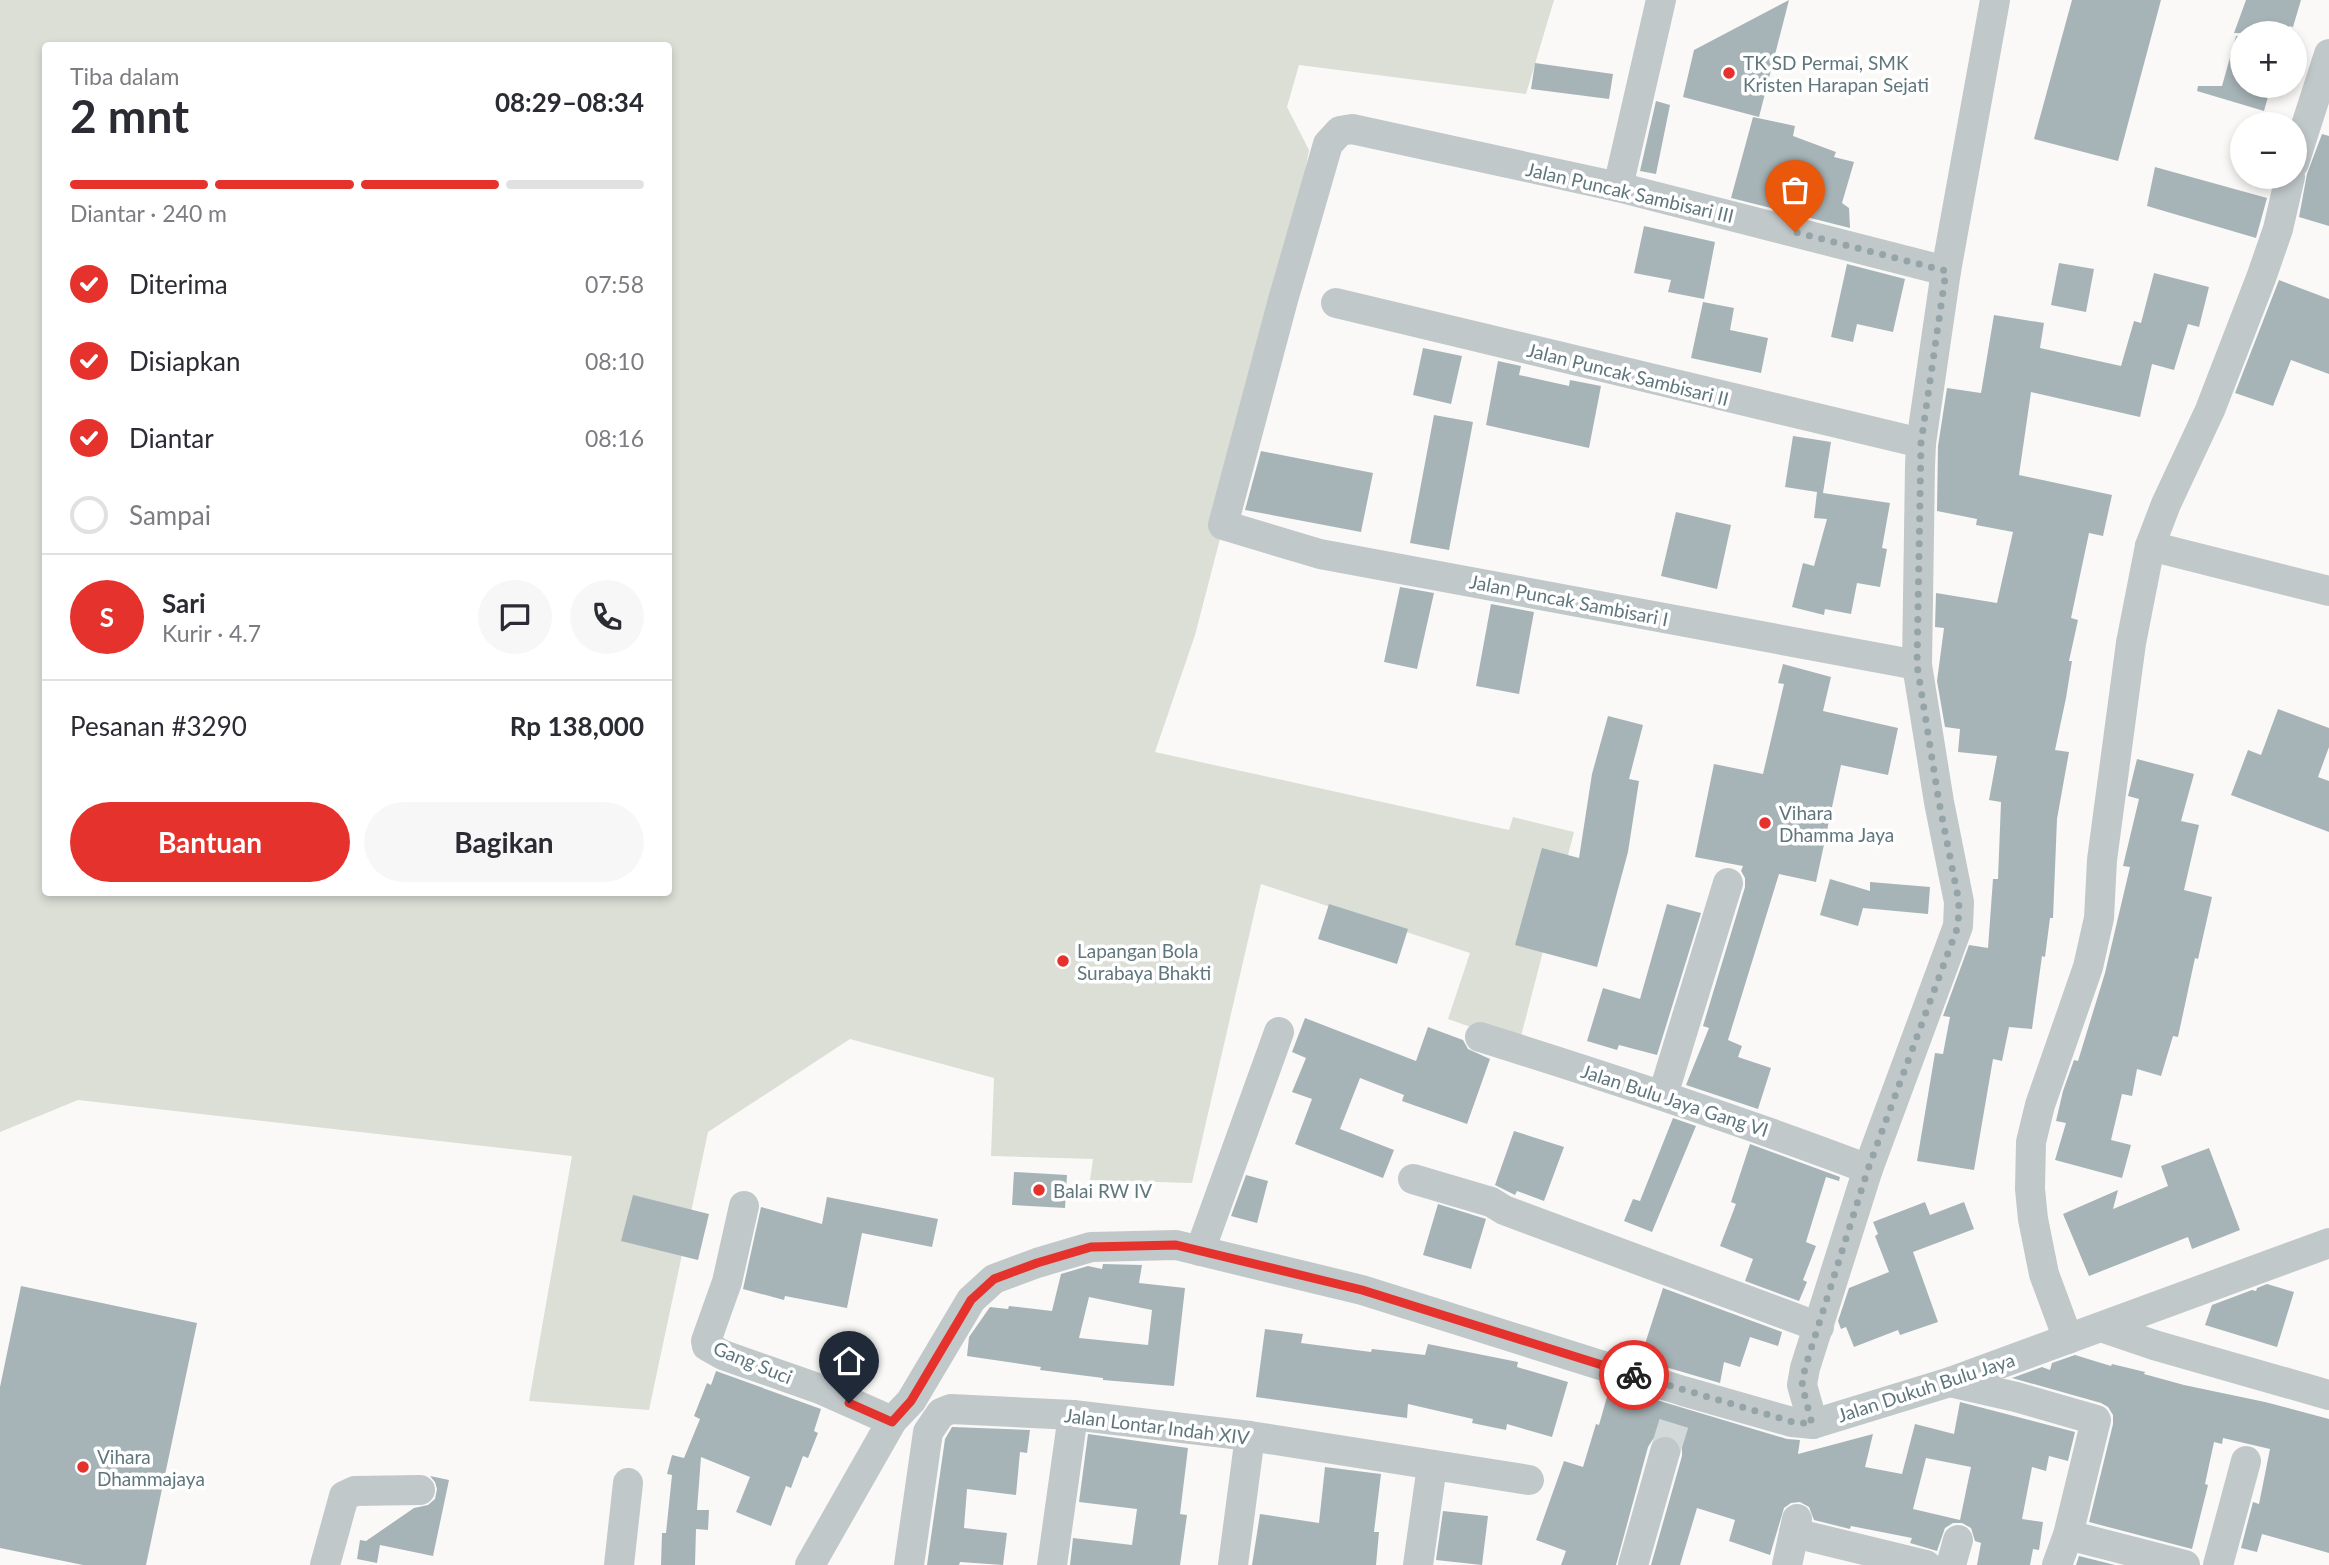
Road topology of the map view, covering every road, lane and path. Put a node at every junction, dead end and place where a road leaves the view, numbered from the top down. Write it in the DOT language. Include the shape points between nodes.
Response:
graph roads {
  1 [pos="1661,0"];
  2 [pos="1995,0"];
  3 [pos="2329,54"];
  4 [pos="2307,123"];
  5 [pos="1618,187"];
  6 [pos="2287,189"];
  7 [pos="1946,271"];
  8 [pos="1336,303"];
  9 [pos="1921,443"];
  10 [pos="1223,525"];
  11 [pos="2150,546"];
  12 [pos="2329,591"];
  13 [pos="1917,665"];
  14 [pos="1728,883"];
  15 [pos="1279,1032"];
  16 [pos="1480,1037"];
  17 [pos="1663,1095"];
  18 [pos="1868,1169"];
  19 [pos="1413,1179"];
  20 [pos="744,1206"];
  21 [pos="2329,1242"];
  22 [pos="1200,1251"];
  23 [pos="1819,1327"];
  24 [pos="2101,1327"];
  25 [pos="2068,1339"];
  26 [pos="1950,1382"];
  27 [pos="2329,1395"];
  28 [pos="1073,1415"];
  29 [pos="892,1422"];
  30 [pos="1812,1424"];
  31 [pos="1250,1436"];
  32 [pos="1665,1452"];
  33 [pos="2246,1461"];
  34 [pos="1432,1466"];
  35 [pos="1529,1480"];
  36 [pos="628,1483"];
  37 [pos="420,1490"];
  38 [pos="2068,1535"];
  39 [pos="325,1565"];
  40 [pos="619,1565"];
  41 [pos="810,1565"];
  42 [pos="909,1565"];
  43 [pos="1052,1565"];
  44 [pos="1233,1565"];
  45 [pos="1418,1565"];
  46 [pos="1633,1565"];
  47 [pos="1787,1565"];
  48 [pos="1926,1565"];
  49 [pos="2057,1565"];
  50 [pos="2185,1565"];
  51 [pos="2218,1565"];
  1 -- 5 [label="street"];
  2 -- 7 [label="street"];
  3 -- 4 [label="street"];
  5 -- 7 [label="street, Jalan Puncak Sambisari III"];
  5 -- 10 [label="street, Jalan Puncak Sambisari III" via="1340,131 1328,144"];
  6 -- 11 [label="street" via="2261,278"];
  7 -- 9 [label="street"];
  8 -- 9 [label="street, Jalan Puncak Sambisari II"];
  9 -- 13 [label="street"];
  10 -- 13 [label="street, Jalan Puncak Sambisari I" via="1320,554"];
  11 -- 12 [label="street"];
  11 -- 25 [label="street" via="2131,643 2102,860 2099,918 2088,967 2031,1142 2033,1219 2044,1274"];
  13 -- 18 [label="street" via="1960,910"];
  14 -- 17 [label="street"];
  15 -- 22 [label="street"];
  16 -- 17 [label="street, Jalan Bulu Jaya Gang VI"];
  17 -- 18 [label="street, Jalan Bulu Jaya Gang VI"];
  18 -- 23 [label="street"];
  19 -- 23 [label="street" via="1490,1202"];
  20 -- 29 [label="street, Gang Suci" via="707,1346"];
  21 -- 24 [label="street, Jalan Dukuh Bulu Jaya"];
  22 -- 29 [label="street, Jalan Dukuh Bulu Jaya" via="1176,1245 1091,1247 994,1279 971,1300 911,1401"];
  22 -- 30 [label="street, Jalan Dukuh Bulu Jaya" via="1362,1290 1681,1400"];
  23 -- 30 [label="street" via="1802,1385"];
  24 -- 25 [label="street, Jalan Dukuh Bulu Jaya"];
  24 -- 27 [label="street"];
  25 -- 26 [label="street, Jalan Dukuh Bulu Jaya"];
  26 -- 30 [label="street, Jalan Dukuh Bulu Jaya"];
  26 -- 38 [label="street" via="2096,1420"];
  28 -- 31 [label="street, Jalan Lontar Indah XIV"];
  28 -- 42 [label="street, Jalan Lontar Indah XIV" via="951,1409 941,1413 928,1432"];
  28 -- 43 [label="street"];
  29 -- 41 [label="street, Jalan Dukuh Bulu Jaya"];
  31 -- 34 [label="street, Jalan Lontar Indah XIV"];
  31 -- 44 [label="street"];
  32 -- 46 [label="street"];
  33 -- 51 [label="street"];
  34 -- 35 [label="street, Jalan Lontar Indah XIV"];
  34 -- 45 [label="street"];
  36 -- 40 [label="street"];
  37 -- 39 [label="street" via="355,1491 344,1496"];
  38 -- 49 [label="street"];
  38 -- 50 [label="street"];
  47 -- 48 [label="street" via="1796,1526"];
}
